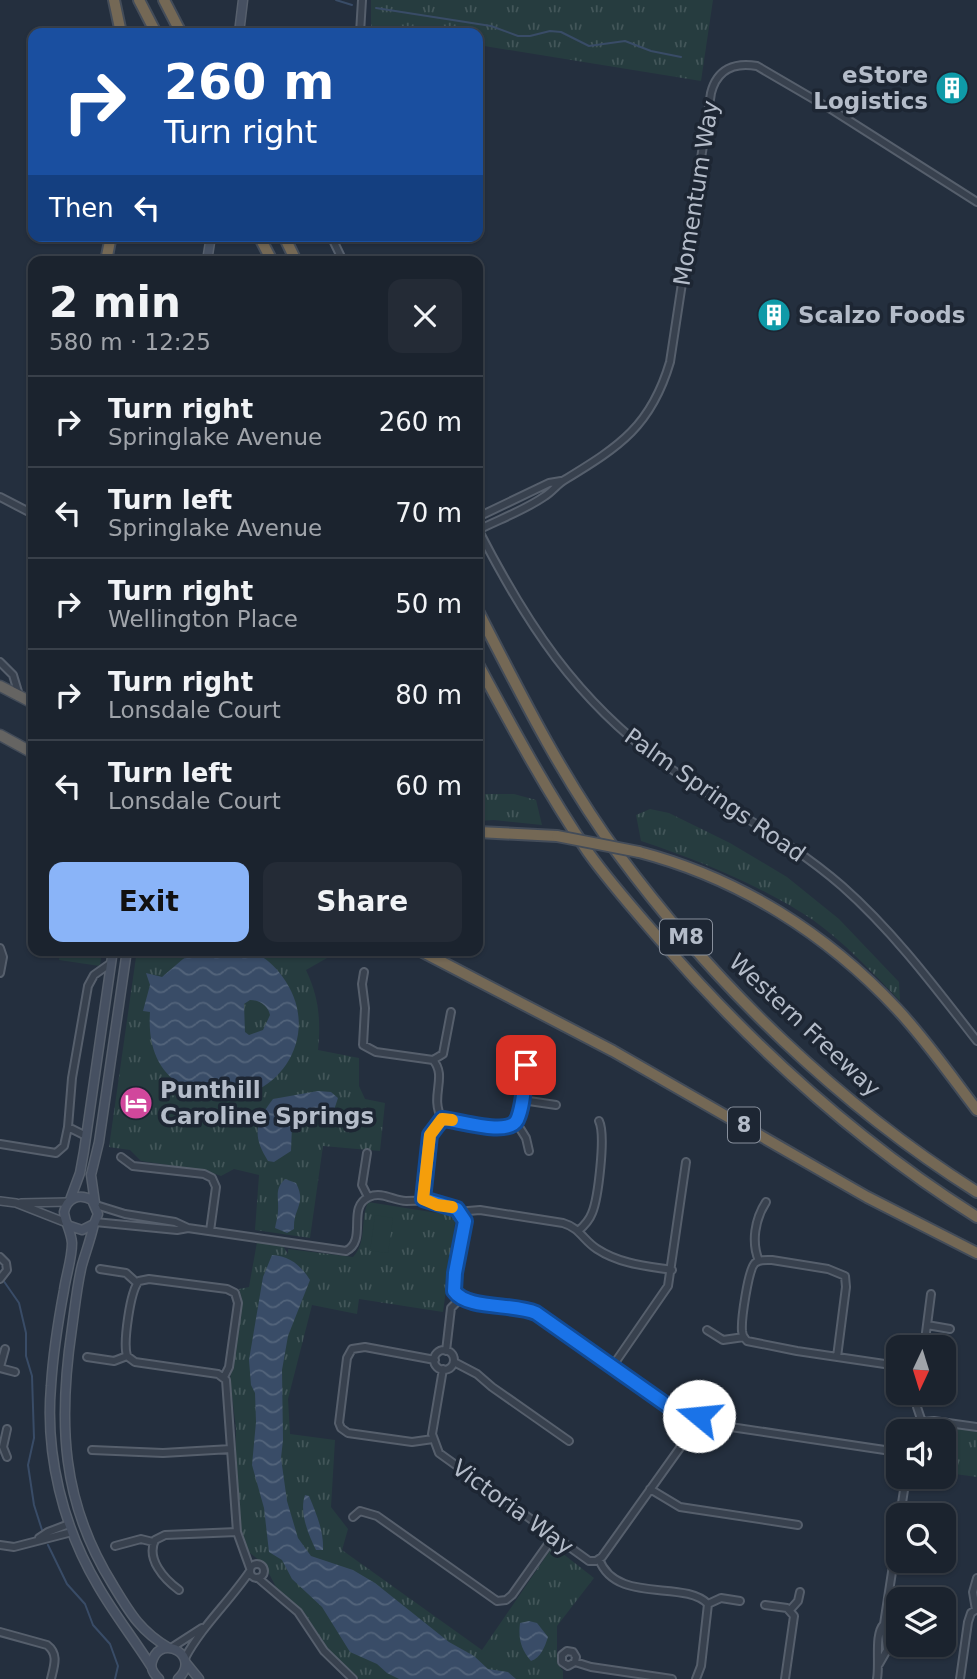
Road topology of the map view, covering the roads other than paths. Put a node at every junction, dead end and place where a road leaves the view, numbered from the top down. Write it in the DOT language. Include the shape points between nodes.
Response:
graph roads {
  1 [pos="114,0"];
  2 [pos="139,0"];
  3 [pos="164,0"];
  4 [pos="243,0"];
  5 [pos="362,0"];
  6 [pos="120,28"];
  7 [pos="153,28"];
  8 [pos="178,28"];
  9 [pos="240,28"];
  10 [pos="360,28"];
  11 [pos="977,202"];
  12 [pos="562,481"];
  13 [pos="0,497"];
  14 [pos="28,511"];
  15 [pos="483,515"];
  16 [pos="483,528"];
  17 [pos="483,539"];
  18 [pos="483,621"];
  19 [pos="0,662"];
  20 [pos="483,673"];
  21 [pos="0,686"];
  22 [pos="19,695"];
  23 [pos="28,700"];
  24 [pos="0,736"];
  25 [pos="28,750"];
  26 [pos="483,832"];
  27 [pos="0,948"];
  28 [pos="112,956"];
  29 [pos="126,956"];
  30 [pos="431,956"];
  31 [pos="111,963"];
  32 [pos="364,972"];
  33 [pos="0,974"];
  34 [pos="451,1012"];
  35 [pos="977,1041"];
  36 [pos="527,1049"];
  37 [pos="97,1058"];
  38 [pos="111,1060"];
  39 [pos="433,1060"];
  40 [pos="522,1100"];
  41 [pos="556,1105"];
  42 [pos="977,1110"];
  43 [pos="442,1119"];
  44 [pos="599,1121"];
  45 [pos="516,1122"];
  46 [pos="68,1127"];
  47 [pos="86,1136"];
  48 [pos="0,1144"];
  49 [pos="528,1152"];
  50 [pos="367,1153"];
  51 [pos="121,1157"];
  52 [pos="687,1162"];
  53 [pos="977,1192"];
  54 [pos="368,1197"];
  55 [pos="423,1199"];
  56 [pos="0,1201"];
  57 [pos="69,1201"];
  58 [pos="766,1202"];
  59 [pos="16,1203"];
  60 [pos="95,1205"];
  61 [pos="463,1215"];
  62 [pos="977,1217"];
  63 [pos="95,1223"];
  64 [pos="68,1224"];
  65 [pos="188,1228"];
  66 [pos="210,1231"];
  67 [pos="578,1231"];
  68 [pos="977,1253"];
  69 [pos="0,1257"];
  70 [pos="759,1261"];
  71 [pos="100,1269"];
  72 [pos="672,1270"];
  73 [pos="0,1279"];
  74 [pos="137,1283"];
  75 [pos="931,1294"];
  76 [pos="461,1298"];
  77 [pos="927,1325"];
  78 [pos="950,1329"];
  79 [pos="707,1330"];
  80 [pos="926,1335"];
  81 [pos="744,1337"];
  82 [pos="5,1349"];
  83 [pos="446,1350"];
  84 [pos="127,1356"];
  85 [pos="87,1357"];
  86 [pos="837,1357"];
  87 [pos="435,1360"];
  88 [pos="454,1362"];
  89 [pos="886,1364"];
  90 [pos="612,1367"];
  91 [pos="0,1368"];
  92 [pos="443,1369"];
  93 [pos="15,1372"];
  94 [pos="224,1377"];
  95 [pos="688,1420"];
  96 [pos="704,1423"];
  97 [pos="956,1424"];
  98 [pos="977,1427"];
  99 [pos="7,1429"];
  100 [pos="692,1431"];
  101 [pos="433,1439"];
  102 [pos="569,1441"];
  103 [pos="1,1448"];
  104 [pos="232,1449"];
  105 [pos="92,1450"];
  106 [pos="886,1450"];
  107 [pos="7,1457"];
  108 [pos="650,1489"];
  109 [pos="353,1517"];
  110 [pos="83,1522"];
  111 [pos="798,1525"];
  112 [pos="71,1528"];
  113 [pos="237,1532"];
  114 [pos="554,1536"];
  115 [pos="153,1542"];
  116 [pos="0,1545"];
  117 [pos="242,1545"];
  118 [pos="115,1546"];
  119 [pos="599,1559"];
  120 [pos="258,1563"];
  121 [pos="892,1573"];
  122 [pos="255,1574"];
  123 [pos="977,1578"];
  124 [pos="179,1590"];
  125 [pos="800,1592"];
  126 [pos="740,1601"];
  127 [pos="708,1604"];
  128 [pos="765,1605"];
  129 [pos="977,1609"];
  130 [pos="790,1610"];
  131 [pos="203,1627"];
  132 [pos="0,1632"];
  133 [pos="170,1648"];
  134 [pos="185,1660"];
  135 [pos="575,1662"];
  136 [pos="152,1668"];
  137 [pos="51,1679"];
  138 [pos="148,1679"];
  139 [pos="159,1679"];
  140 [pos="178,1679"];
  141 [pos="199,1679"];
  142 [pos="353,1679"];
  143 [pos="671,1679"];
  144 [pos="696,1679"];
  145 [pos="785,1679"];
  146 [pos="877,1679"];
  147 [pos="960,1679"];
  1 -- 6 [label="highway"];
  2 -- 7 [label="highway"];
  3 -- 8 [label="highway"];
  4 -- 9 [label="main road"];
  5 -- 10 [label="street"];
  11 -- 12 [label="street, Momentum Way" via="757,66 746,64 724,71 711,93 666,377 633,431 600,459"];
  12 -- 15 [label="street, Momentum Way"];
  12 -- 16 [label="street, Momentum Way" via="546,496"];
  13 -- 14 [label="street"];
  17 -- 35 [label="street, Palm Springs Road" via="552,656 589,698 662,763 841,885 876,918"];
  18 -- 53 [label="highway, Western Freeway / M8" via="549,748 619,855 711,966 867,1113"];
  19 -- 22 [label="street" via="13,675"];
  20 -- 62 [label="highway, Western Freeway / M8" via="589,853 692,976 757,1044 828,1107 886,1155"];
  21 -- 22 [label="highway"];
  22 -- 23 [label="highway"];
  24 -- 25 [label="highway"];
  26 -- 42 [label="highway, bridge" via="599,842 681,864 758,898 849,962 898,1010"];
  27 -- 33 [label="street"];
  28 -- 31 [label="main road"];
  29 -- 38 [label="main road"];
  30 -- 68 [label="highway, 8" via="613,1051 867,1197"];
  31 -- 37 [label="main road"];
  31 -- 46 [label="street" via="94,975 88,986"];
  32 -- 39 [label="street" via="363,1045 371,1051"];
  34 -- 39 [label="street" via="443,1054"];
  36 -- 40 [label="street"];
  37 -- 38 [label="main road"];
  37 -- 47 [label="main road"];
  38 -- 60 [label="main road" via="91,1175"];
  39 -- 43 [label="street" via="440,1071 436,1105"];
  40 -- 41 [label="street"];
  40 -- 45 [label="street"];
  43 -- 45 [label="street" via="505,1128"];
  43 -- 55 [label="street" via="430,1135"];
  44 -- 67 [label="street" via="603,1138 593,1208"];
  45 -- 49 [label="street"];
  46 -- 47 [label="street"];
  46 -- 48 [label="street" via="64,1146 56,1153"];
  47 -- 57 [label="main road" via="80,1173"];
  50 -- 54 [label="street" via="362,1185"];
  51 -- 66 [label="street" via="133,1166 212,1178 216,1186"];
  52 -- 72 [label="street"];
  54 -- 55 [label="street"];
  54 -- 66 [label="street" via="358,1209 356,1242 346,1251"];
  55 -- 61 [label="street"];
  56 -- 59 [label="street"];
  57 -- 59 [label="street"];
  57 -- 60 [label="main road" via="83,1197"];
  57 -- 64 [label="main road" via="64,1212"];
  58 -- 70 [label="street" via="754,1240"];
  59 -- 64 [label="street"];
  60 -- 63 [label="main road"];
  60 -- 65 [label="street"];
  61 -- 67 [label="street" via="480,1210 563,1223"];
  61 -- 76 [label="street" via="465,1231 454,1287"];
  63 -- 64 [label="main road" via="82,1230"];
  63 -- 65 [label="street"];
  63 -- 110 [label="main road" via="80,1278 63,1406 69,1472"];
  64 -- 112 [label="main road" via="71,1251 50,1402 53,1457"];
  65 -- 66 [label="street"];
  67 -- 72 [label="street" via="614,1259"];
  69 -- 73 [label="street" via="6,1263 6,1274"];
  70 -- 81 [label="street" via="749,1275"];
  70 -- 86 [label="street" via="828,1269 845,1276"];
  71 -- 74 [label="street" via="126,1273"];
  72 -- 90 [label="street" via="662,1297"];
  74 -- 84 [label="street"];
  74 -- 94 [label="street" via="149,1279 235,1293 238,1305"];
  75 -- 77 [label="street"];
  76 -- 83 [label="street" via="451,1308"];
  76 -- 90 [label="street" via="531,1311"];
  77 -- 78 [label="street"];
  77 -- 80 [label="street"];
  79 -- 81 [label="street" via="723,1340"];
  81 -- 86 [label="street" via="751,1343"];
  82 -- 91 [label="street"];
  83 -- 87 [label="street"];
  83 -- 88 [label="street"];
  84 -- 85 [label="street" via="114,1361"];
  84 -- 94 [label="street" via="139,1363"];
  86 -- 89 [label="street"];
  87 -- 92 [label="street"];
  87 -- 101 [label="street" via="365,1347 352,1349 339,1423 348,1433 412,1442"];
  88 -- 92 [label="street"];
  88 -- 102 [label="street"];
  90 -- 95 [label="street"];
  91 -- 93 [label="street"];
  92 -- 101 [label="street, Victoria Way"];
  94 -- 104 [label="street"];
  95 -- 96 [label="street" via="699,1416"];
  95 -- 100 [label="street"];
  96 -- 100 [label="street" via="700,1430"];
  96 -- 106 [label="street"];
  97 -- 98 [label="street"];
  99 -- 103 [label="street"];
  100 -- 108 [label="street, Victoria Way"];
  101 -- 114 [label="street, Victoria Way" via="445,1458"];
  103 -- 107 [label="street"];
  104 -- 105 [label="street" via="163,1453"];
  104 -- 113 [label="street"];
  108 -- 111 [label="street" via="680,1507"];
  108 -- 119 [label="street, Victoria Way"];
  109 -- 114 [label="street" via="360,1511 377,1516 498,1601 512,1595"];
  110 -- 112 [label="main road"];
  110 -- 133 [label="main road" via="102,1567 145,1633"];
  112 -- 116 [label="street" via="14,1547"];
  112 -- 136 [label="main road" via="96,1584"];
  113 -- 115 [label="street" via="164,1535"];
  113 -- 117 [label="street"];
  114 -- 119 [label="street, Victoria Way" via="589,1561"];
  115 -- 118 [label="street" via="141,1539"];
  115 -- 124 [label="street" via="154,1562"];
  117 -- 120 [label="street"];
  117 -- 122 [label="street"];
  119 -- 127 [label="street" via="606,1571 631,1587 701,1597"];
  120 -- 122 [label="street"];
  120 -- 122 [label="street" via="264,1567"];
  121 -- 146 [label="street" via="884,1624 877,1637"];
  122 -- 131 [label="street"];
  122 -- 142 [label="street" via="306,1620 331,1659"];
  123 -- 129 [label="street" via="972,1592"];
  125 -- 130 [label="street"];
  126 -- 127 [label="street" via="721,1598"];
  127 -- 144 [label="street"];
  128 -- 130 [label="street"];
  129 -- 147 [label="street" via="969,1617"];
  130 -- 145 [label="street" via="794,1622"];
  131 -- 133 [label="street"];
  131 -- 134 [label="street"];
  132 -- 137 [label="street" via="52,1649"];
  133 -- 134 [label="main road"];
  133 -- 136 [label="main road" via="156,1653"];
  134 -- 140 [label="main road"];
  134 -- 141 [label="main road"];
  135 -- 143 [label="street"];
  136 -- 138 [label="street"];
  136 -- 139 [label="main road"];
}
